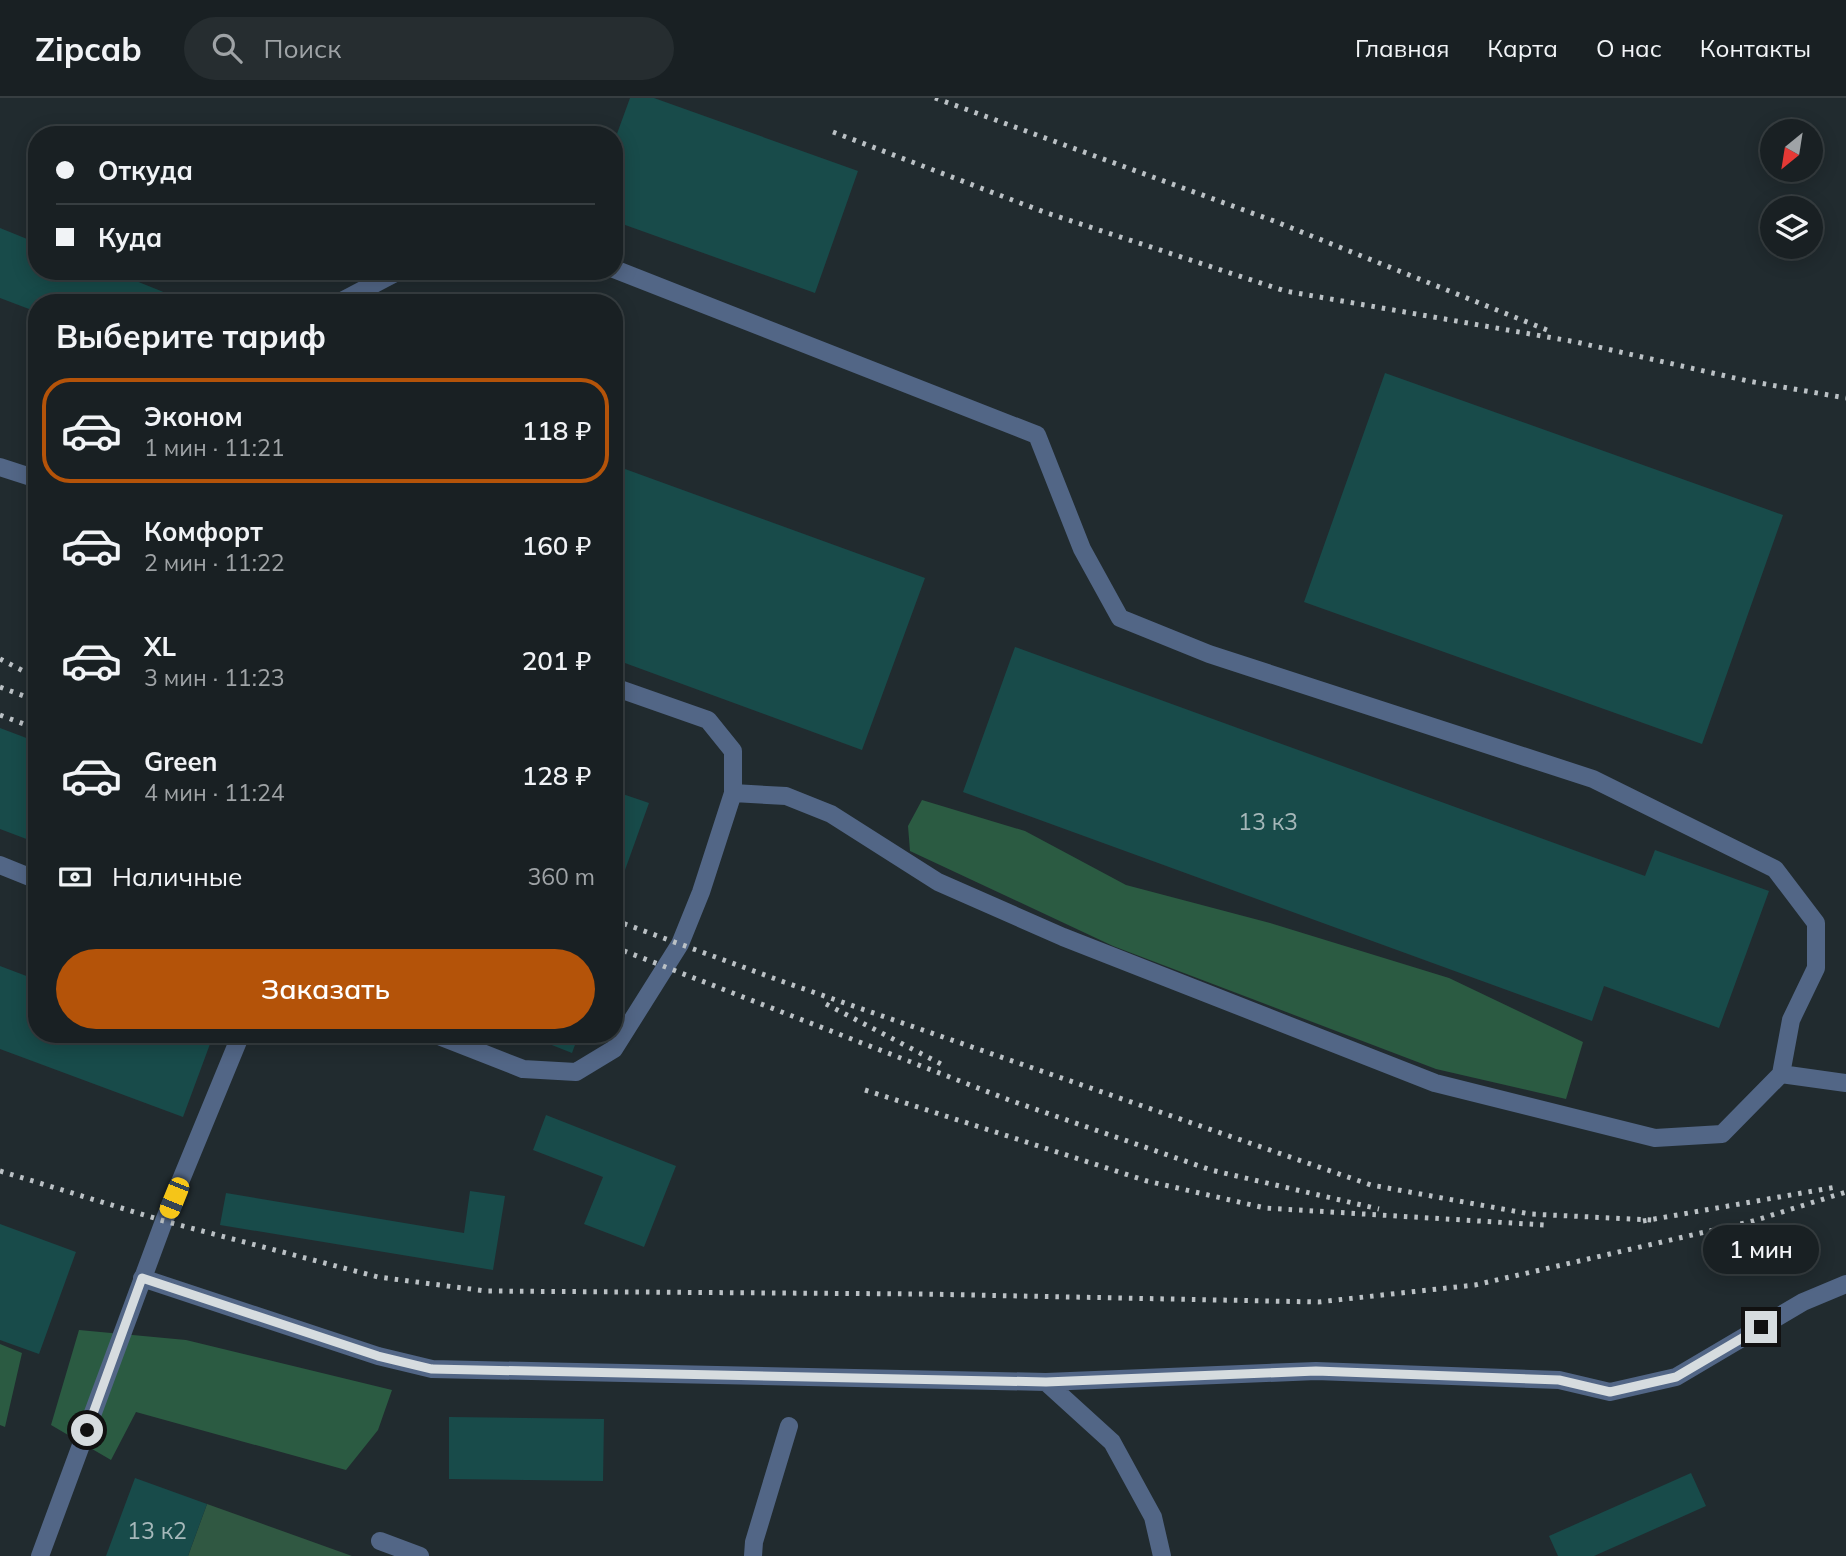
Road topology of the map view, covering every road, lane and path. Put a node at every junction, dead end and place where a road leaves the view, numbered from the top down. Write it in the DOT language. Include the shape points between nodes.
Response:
graph roads {
  1 [pos="623,273"];
  2 [pos="382,280"];
  3 [pos="355,294"];
  4 [pos="0,467"];
  5 [pos="28,476"];
  6 [pos="623,690"];
  7 [pos="733,793"];
  8 [pos="0,865"];
  9 [pos="28,876"];
  10 [pos="623,1035"];
  11 [pos="237,1043"];
  12 [pos="457,1043"];
  13 [pos="618,1043"];
  14 [pos="1781,1074"];
  15 [pos="1846,1083"];
  16 [pos="142,1278"];
  17 [pos="1846,1284"];
  18 [pos="1046,1382"];
  19 [pos="789,1426"];
  20 [pos="380,1541"];
  21 [pos="40,1556"];
  22 [pos="420,1556"];
  23 [pos="753,1556"];
  24 [pos="1162,1556"];
  1 -- 14 [label="lane" via="1037,435 1082,548 1119,618 1209,654 1593,779 1776,869 1816,923 1816,968 1791,1020"];
  2 -- 3 [label="lane"];
  4 -- 5 [label="lane"];
  6 -- 7 [label="lane" via="708,720 733,751"];
  7 -- 10 [label="lane" via="680,944"];
  7 -- 14 [label="lane" via="786,796 831,814 939,882 1063,937 1435,1083 1654,1138 1722,1134"];
  8 -- 9 [label="lane"];
  11 -- 16 [label="lane"];
  12 -- 13 [label="lane" via="523,1069 576,1072"];
  14 -- 15 [label="lane"];
  16 -- 18 [label="lane" via="378,1356 432,1369"];
  16 -- 21 [label="lane"];
  17 -- 18 [label="lane" via="1803,1302 1676,1377 1610,1392 1559,1380 1316,1371"];
  18 -- 24 [label="lane" via="1112,1442 1153,1517"];
  19 -- 23 [label="lane"];
  20 -- 22 [label="lane"];
}
